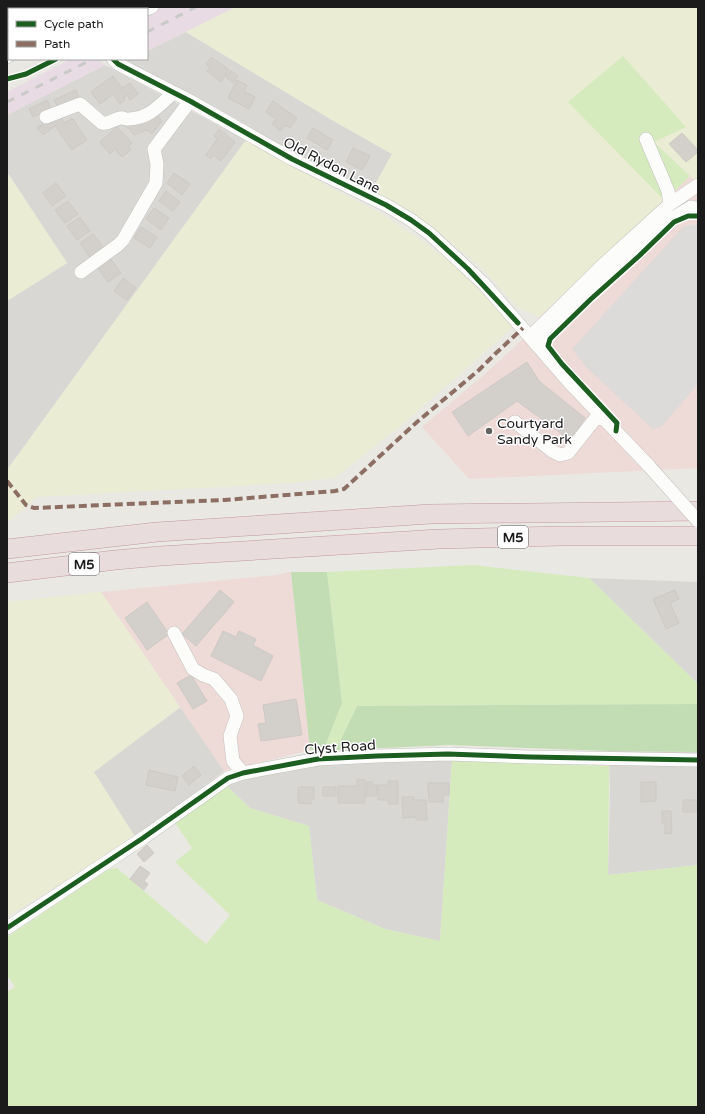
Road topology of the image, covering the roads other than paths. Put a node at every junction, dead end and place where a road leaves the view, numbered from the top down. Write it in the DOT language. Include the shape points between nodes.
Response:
graph roads {
  1 [pos="114,60"];
  2 [pos="173,93"];
  3 [pos="190,101"];
  4 [pos="46,117"];
  5 [pos="646,139"];
  6 [pos="698,185"];
  7 [pos="670,204"];
  8 [pos="698,209"];
  9 [pos="81,272"];
  10 [pos="533,341"];
  11 [pos="603,418"];
  12 [pos="515,422"];
  13 [pos="698,503"];
  14 [pos="662,511"];
  15 [pos="698,511"];
  16 [pos="698,522"];
  17 [pos="698,538"];
  18 [pos="7,549"];
  19 [pos="7,573"];
  20 [pos="174,633"];
  21 [pos="698,760"];
  22 [pos="243,773"];
  23 [pos="7,928"];
  1 -- 2 [label="street, Old Rydon Lane"];
  2 -- 3 [label="street, Old Rydon Lane"];
  2 -- 4 [label="street" via="150,114 129,119 120,118 105,124 80,104"];
  3 -- 9 [label="street" via="154,149 157,164 156,183 123,240"];
  3 -- 10 [label="street, Old Rydon Lane" via="285,155 411,220 468,269"];
  5 -- 7 [label="street" via="668,191"];
  6 -- 7 [label="street"];
  7 -- 10 [label="street" via="605,263"];
  8 -- 10 [label="street" via="691,207 673,218"];
  10 -- 11 [label="street, Old Rydon Lane"];
  11 -- 12 [label="street" via="595,419 568,453 560,455"];
  11 -- 16 [label="street, Old Rydon Lane, bridge"];
  13 -- 14 [label="highway, M5"];
  14 -- 15 [label="highway, M5"];
  14 -- 18 [label="highway, M5" via="430,514 158,532"];
  17 -- 19 [label="highway, M5" via="672,536 439,539 153,556"];
  20 -- 22 [label="street" via="193,669 214,679 231,699 237,716 230,736 233,761"];
  21 -- 22 [label="street, Clyst Road" via="440,754 318,759"];
  22 -- 23 [label="street, Clyst Road" via="228,778"];
}
